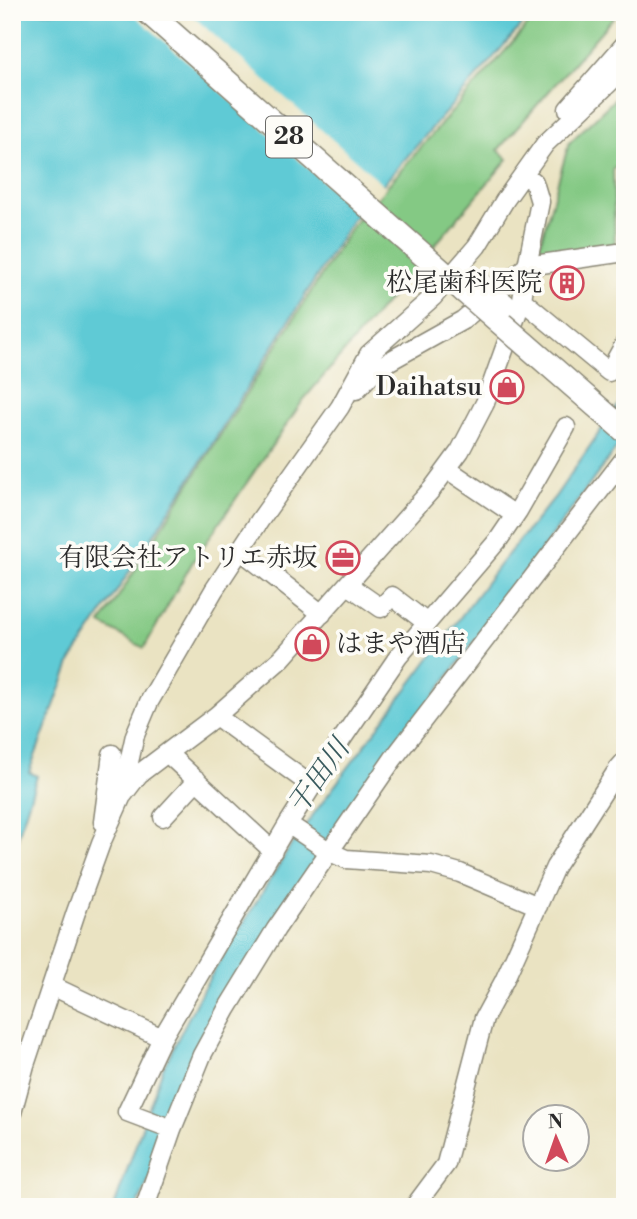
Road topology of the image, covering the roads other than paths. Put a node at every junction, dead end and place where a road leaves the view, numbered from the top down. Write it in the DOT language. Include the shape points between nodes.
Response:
graph roads {
  1 [pos="148,12"];
  2 [pos="171,12"];
  3 [pos="625,44"];
  4 [pos="625,68"];
  5 [pos="545,144"];
  6 [pos="524,174"];
  7 [pos="625,252"];
  8 [pos="527,265"];
  9 [pos="453,271"];
  10 [pos="522,300"];
  11 [pos="625,343"];
  12 [pos="340,407"];
  13 [pos="625,411"];
  14 [pos="566,427"];
  15 [pos="625,431"];
  16 [pos="625,458"];
  17 [pos="447,469"];
  18 [pos="515,515"];
  19 [pos="240,550"];
  20 [pos="348,584"];
  21 [pos="322,614"];
  22 [pos="426,623"];
  23 [pos="216,716"];
  24 [pos="167,753"];
  25 [pos="112,754"];
  26 [pos="625,761"];
  27 [pos="197,780"];
  28 [pos="312,786"];
  29 [pos="121,798"];
  30 [pos="163,817"];
  31 [pos="291,826"];
  32 [pos="101,843"];
  33 [pos="327,849"];
  34 [pos="273,850"];
  35 [pos="538,906"];
  36 [pos="52,986"];
  37 [pos="162,1038"];
  38 [pos="12,1113"];
  39 [pos="169,1128"];
  40 [pos="145,1207"];
  41 [pos="414,1207"];
  1 -- 9 [label="main road, 28"];
  2 -- 9 [label="main road, 28"];
  3 -- 5 [label="street" via="574,101"];
  4 -- 5 [label="street"];
  5 -- 6 [label="street"];
  6 -- 8 [label="street" via="534,182 540,202"];
  6 -- 9 [label="street" via="477,246"];
  7 -- 8 [label="street"];
  8 -- 10 [label="street"];
  8 -- 12 [label="street" via="463,320 377,368"];
  9 -- 12 [label="street" via="433,297 369,354"];
  9 -- 13 [label="main road, 28, bridge"];
  9 -- 15 [label="main road, 28, bridge"];
  10 -- 11 [label="street" via="609,372"];
  10 -- 17 [label="street" via="485,403"];
  12 -- 19 [label="street"];
  14 -- 18 [label="street"];
  16 -- 33 [label="street"];
  17 -- 18 [label="street"];
  17 -- 20 [label="street"];
  18 -- 22 [label="street"];
  19 -- 21 [label="street"];
  19 -- 29 [label="street" via="149,702 135,735"];
  20 -- 21 [label="street"];
  20 -- 22 [label="street" via="381,608 392,596"];
  21 -- 23 [label="street" via="282,658"];
  22 -- 28 [label="street" via="384,676"];
  23 -- 24 [label="street"];
  23 -- 28 [label="street"];
  24 -- 27 [label="street"];
  24 -- 29 [label="street" via="139,774"];
  25 -- 32 [label="street"];
  26 -- 35 [label="street" via="555,867"];
  27 -- 30 [label="street"];
  27 -- 34 [label="street"];
  28 -- 31 [label="street"];
  29 -- 32 [label="street"];
  31 -- 33 [label="street"];
  31 -- 34 [label="street"];
  32 -- 36 [label="street"];
  33 -- 35 [label="street" via="346,859 431,865"];
  33 -- 39 [label="street" via="227,1009"];
  34 -- 37 [label="street"];
  35 -- 41 [label="street" via="484,1018 446,1164"];
  36 -- 37 [label="street"];
  36 -- 38 [label="street"];
  37 -- 39 [label="street" via="127,1112"];
  39 -- 40 [label="street"];
}
